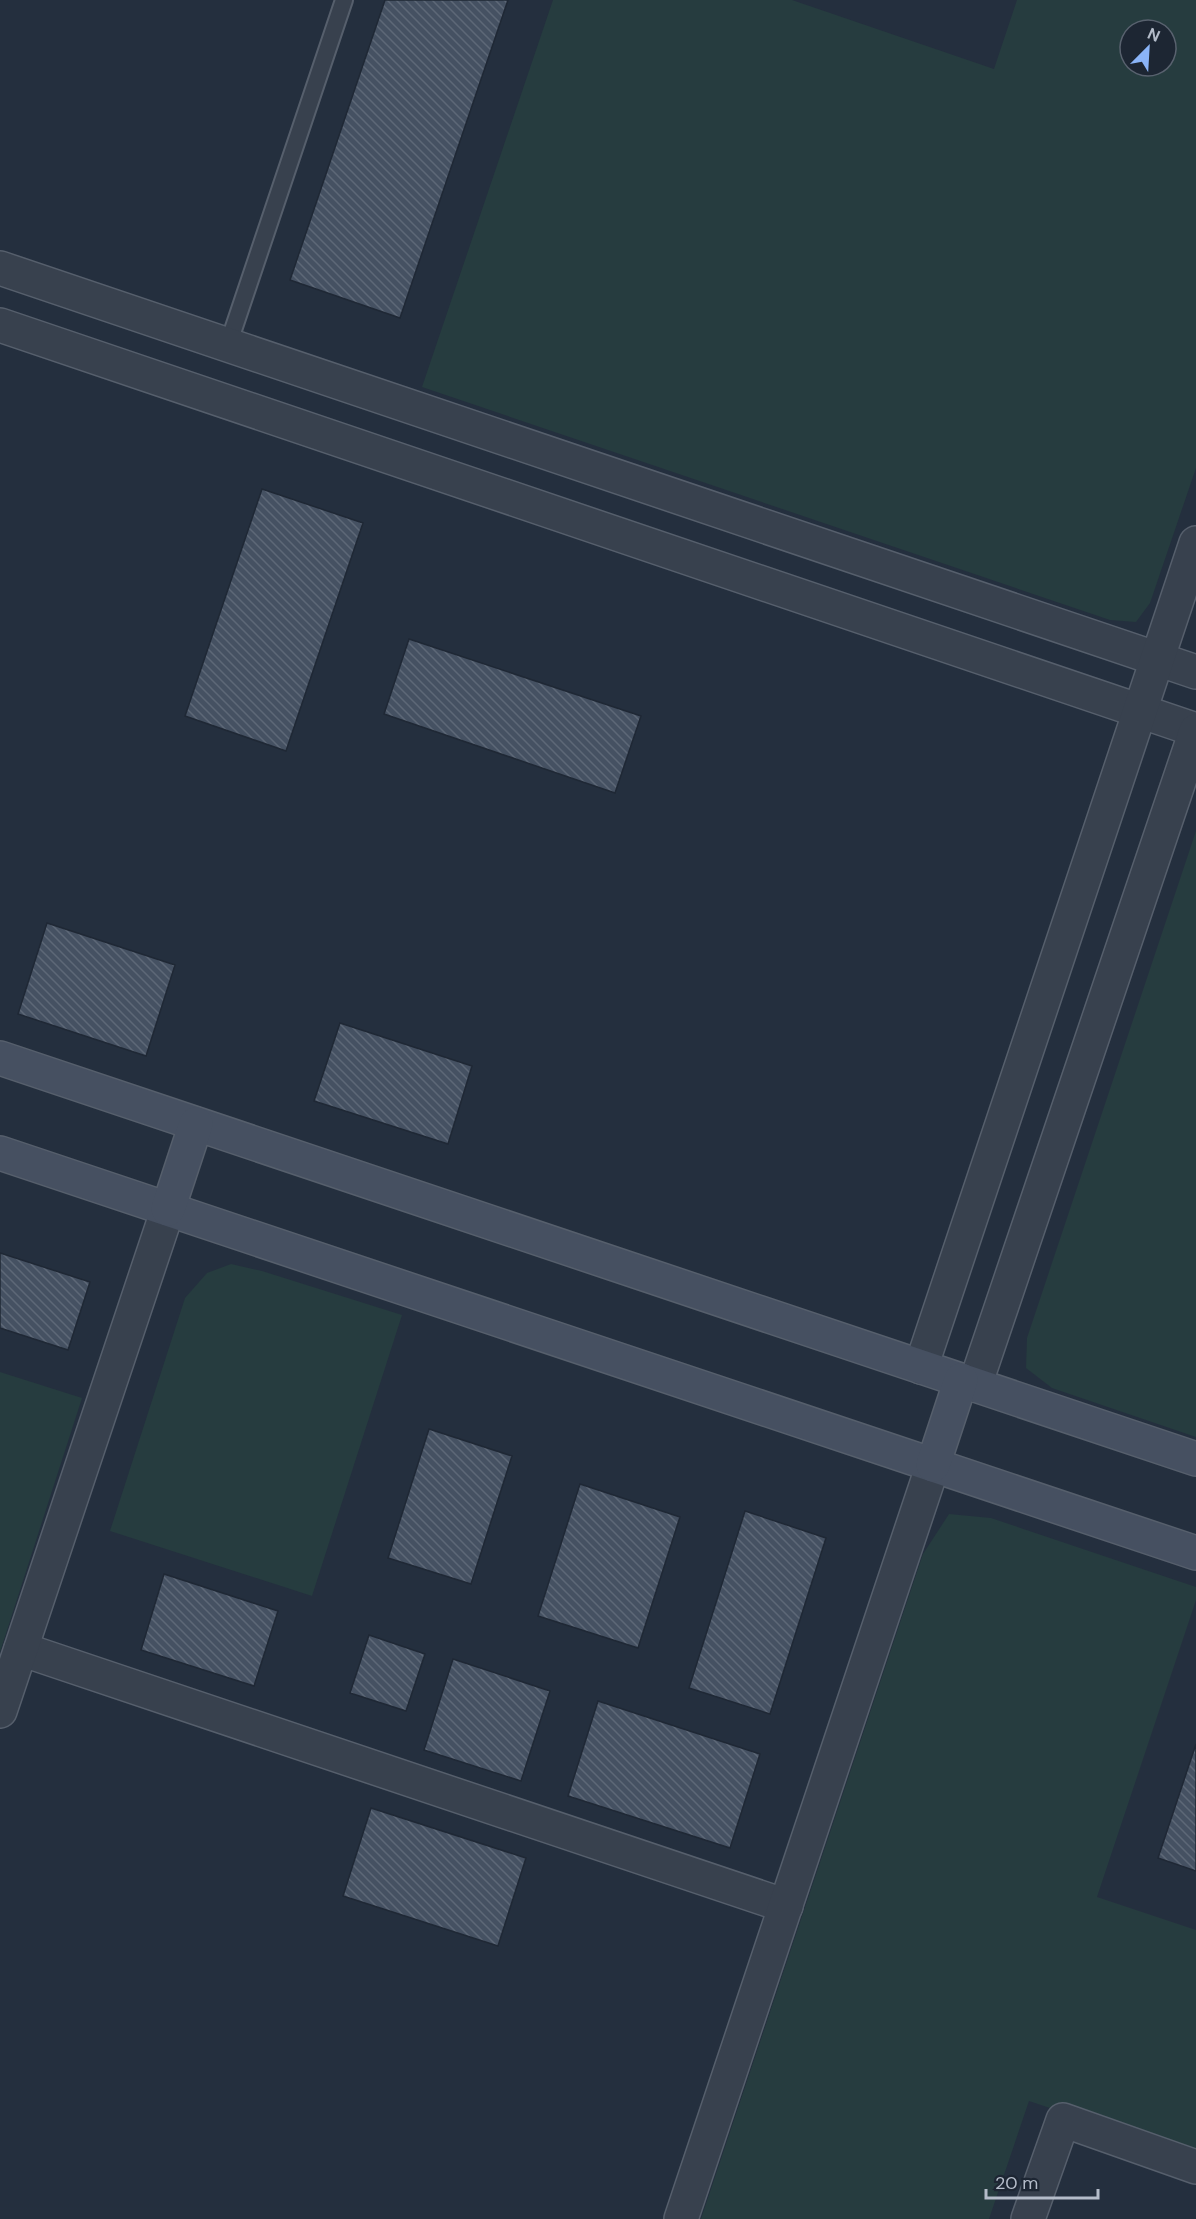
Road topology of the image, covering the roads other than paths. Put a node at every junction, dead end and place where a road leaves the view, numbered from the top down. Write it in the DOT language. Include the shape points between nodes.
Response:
graph roads {
  1 [pos="344,0"];
  2 [pos="0,268"];
  3 [pos="0,325"];
  4 [pos="228,345"];
  5 [pos="1196,543"];
  6 [pos="1157,659"];
  7 [pos="1196,672"];
  8 [pos="1140,711"];
  9 [pos="1196,730"];
  10 [pos="0,1058"];
  11 [pos="196,1124"];
  12 [pos="0,1153"];
  13 [pos="168,1209"];
  14 [pos="921,1367"];
  15 [pos="968,1382"];
  16 [pos="1196,1459"];
  17 [pos="933,1465"];
  18 [pos="1196,1553"];
  19 [pos="21,1649"];
  20 [pos="0,1712"];
  21 [pos="786,1906"];
  22 [pos="1196,2167"];
  23 [pos="681,2219"];
  24 [pos="1028,2219"];
  1 -- 4 [label="lane"];
  2 -- 4 [label="street"];
  3 -- 8 [label="street"];
  4 -- 6 [label="street"];
  5 -- 6 [label="street"];
  6 -- 7 [label="street"];
  6 -- 8 [label="street"];
  8 -- 9 [label="street"];
  8 -- 14 [label="street"];
  9 -- 15 [label="street"];
  10 -- 11 [label="street"];
  11 -- 13 [label="street"];
  11 -- 14 [label="street"];
  12 -- 13 [label="street"];
  13 -- 17 [label="street"];
  13 -- 19 [label="street"];
  14 -- 15 [label="street"];
  15 -- 16 [label="street"];
  15 -- 17 [label="street"];
  17 -- 18 [label="street"];
  17 -- 21 [label="street"];
  19 -- 20 [label="street"];
  19 -- 21 [label="street"];
  21 -- 23 [label="street"];
  22 -- 24 [label="street" via="1063,2120"];
}
